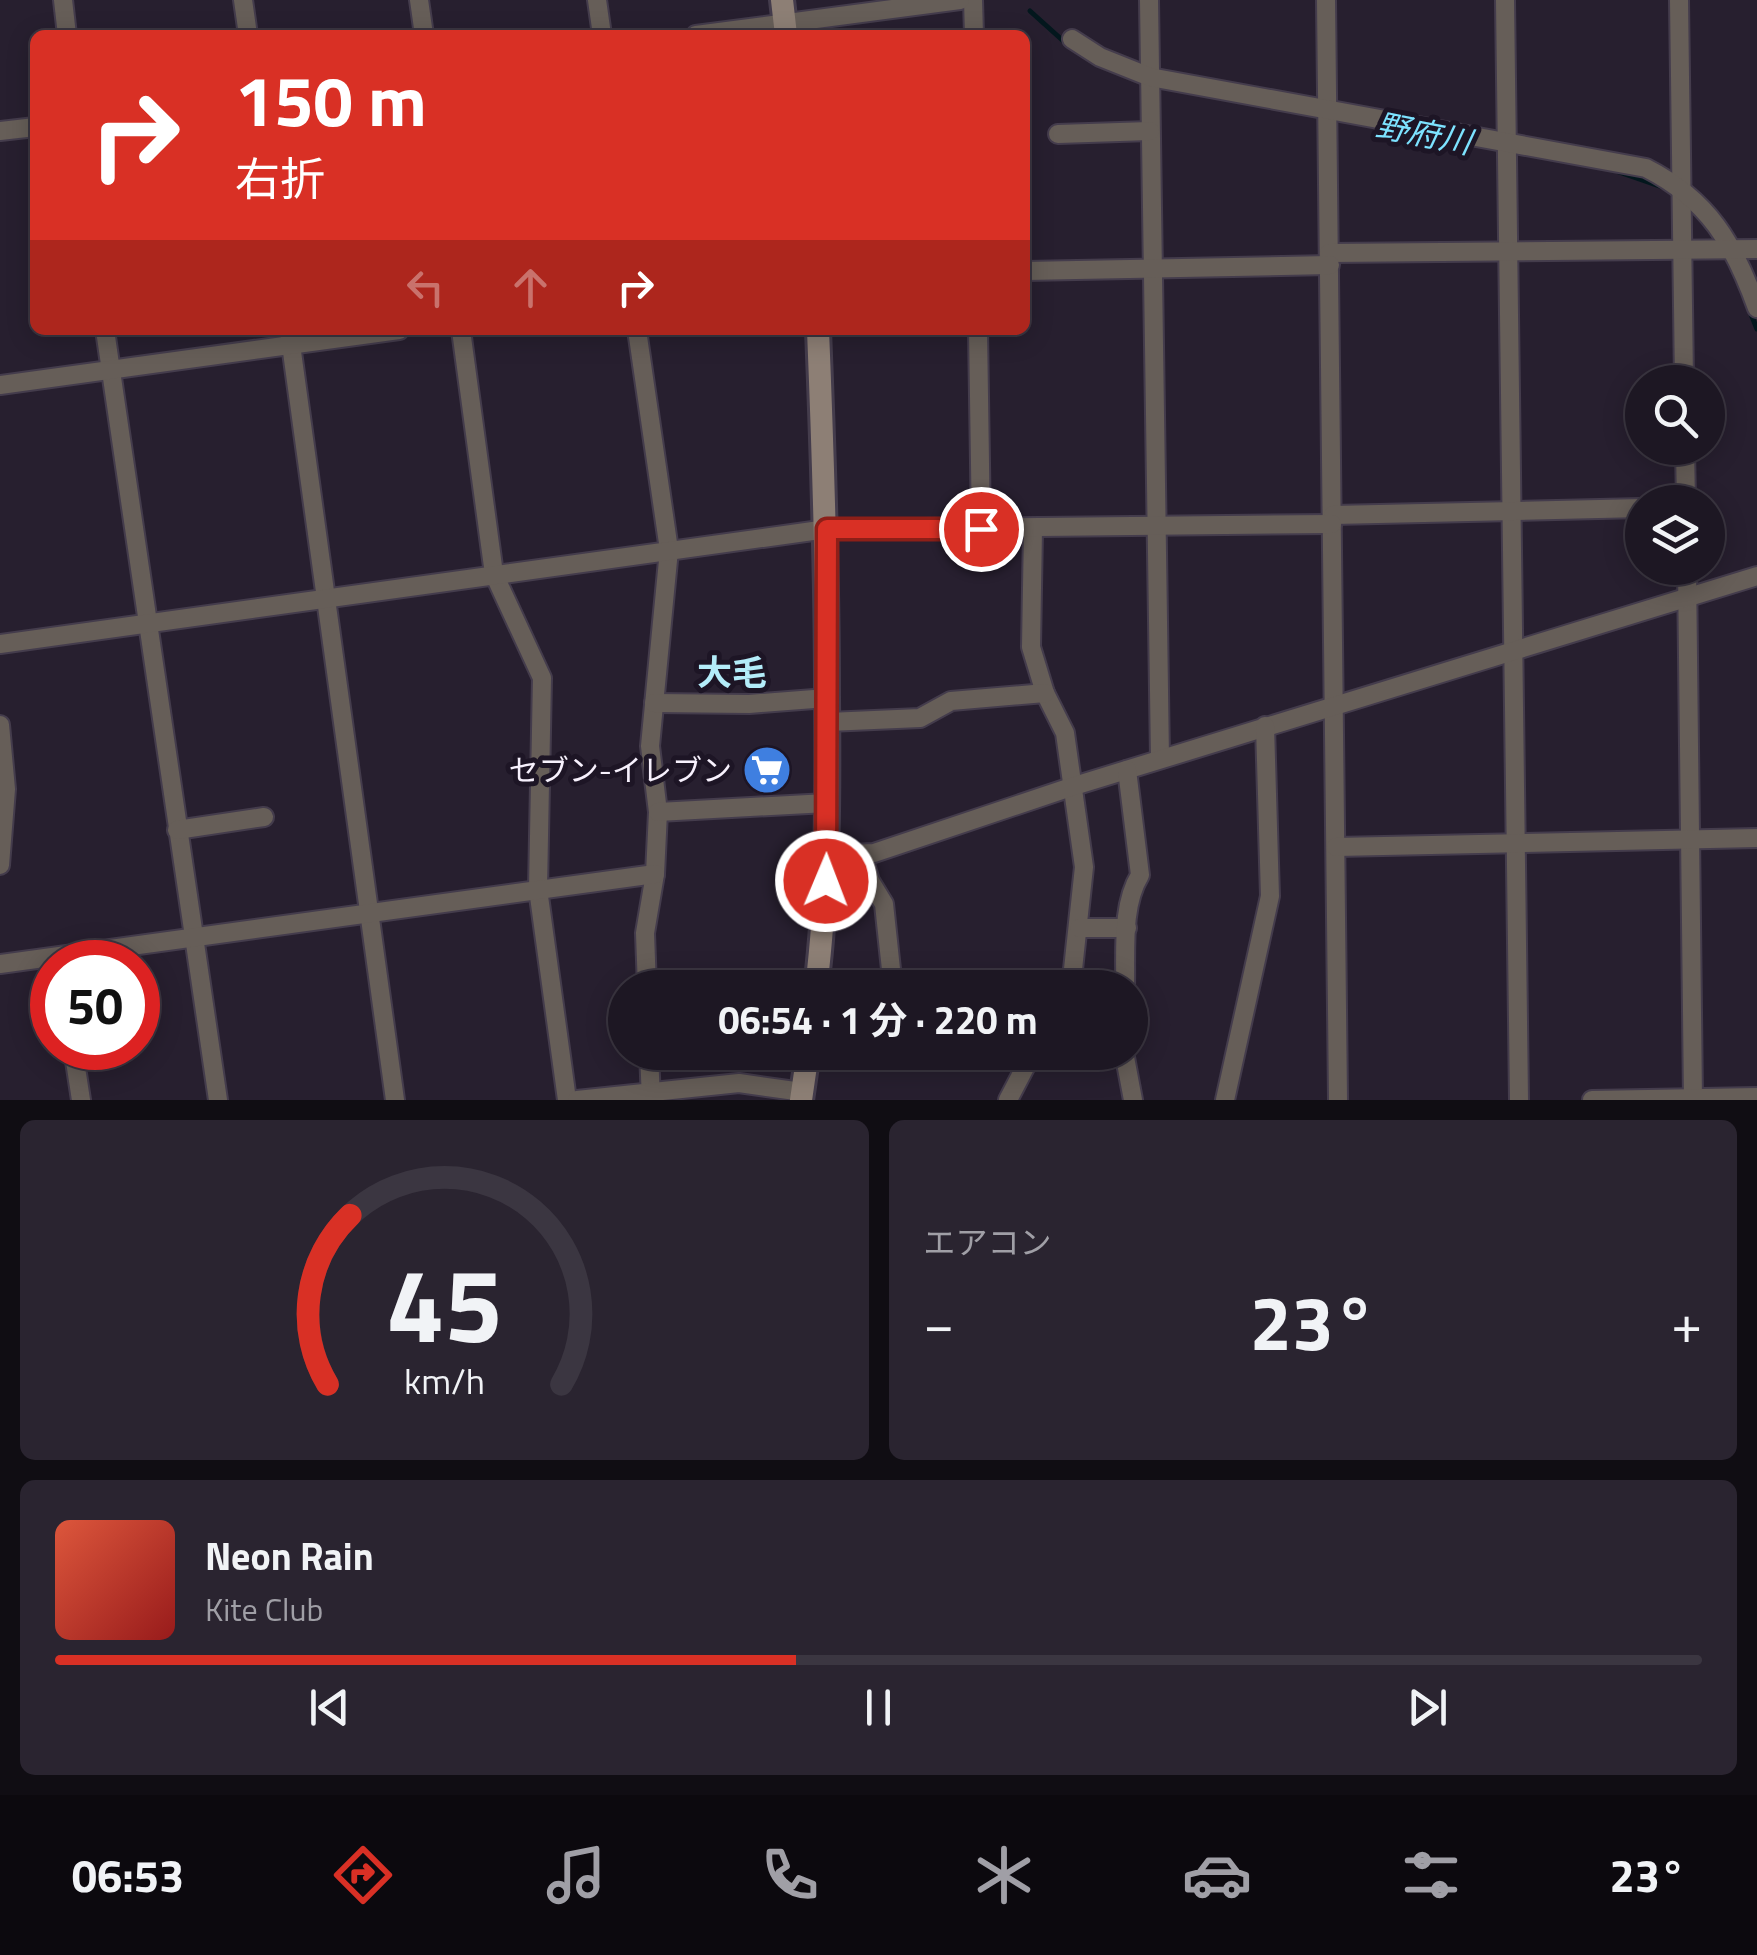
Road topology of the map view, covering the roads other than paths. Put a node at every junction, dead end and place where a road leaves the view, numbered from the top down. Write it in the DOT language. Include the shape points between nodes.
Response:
graph roads {
  1 [pos="63,0"];
  2 [pos="243,0"];
  3 [pos="419,0"];
  4 [pos="597,0"];
  5 [pos="960,0"];
  6 [pos="973,0"];
  7 [pos="1149,0"];
  8 [pos="1326,0"];
  9 [pos="1505,0"];
  10 [pos="1679,0"];
  11 [pos="784,19"];
  12 [pos="66,30"];
  13 [pos="247,30"];
  14 [pos="423,30"];
  15 [pos="601,30"];
  16 [pos="724,30"];
  17 [pos="974,30"];
  18 [pos="1072,39"];
  19 [pos="1150,83"];
  20 [pos="1328,114"];
  21 [pos="30,128"];
  22 [pos="0,131"];
  23 [pos="1150,131"];
  24 [pos="1058,134"];
  25 [pos="1506,146"];
  26 [pos="1682,194"];
  27 [pos="1729,249"];
  28 [pos="1757,249"];
  29 [pos="1682,250"];
  30 [pos="1506,252"];
  31 [pos="1330,259"];
  32 [pos="1152,268"];
  33 [pos="1030,270"];
  34 [pos="1757,308"];
  35 [pos="106,335"];
  36 [pos="321,335"];
  37 [pos="462,335"];
  38 [pos="639,335"];
  39 [pos="818,335"];
  40 [pos="978,335"];
  41 [pos="290,337"];
  42 [pos="1684,365"];
  43 [pos="110,370"];
  44 [pos="0,385"];
  45 [pos="1625,508"];
  46 [pos="1509,511"];
  47 [pos="1332,520"];
  48 [pos="1156,526"];
  49 [pos="1033,528"];
  50 [pos="827,529"];
  51 [pos="981,529"];
  52 [pos="669,550"];
  53 [pos="494,574"];
  54 [pos="1757,576"];
  55 [pos="1688,585"];
  56 [pos="1688,596"];
  57 [pos="326,598"];
  58 [pos="147,624"];
  59 [pos="0,644"];
  60 [pos="1512,652"];
  61 [pos="1045,694"];
  62 [pos="654,702"];
  63 [pos="1334,706"];
  64 [pos="827,710"];
  65 [pos="0,725"];
  66 [pos="1265,726"];
  67 [pos="1160,759"];
  68 [pos="1127,770"];
  69 [pos="3,771"];
  70 [pos="1071,787"];
  71 [pos="828,803"];
  72 [pos="658,812"];
  73 [pos="264,817"];
  74 [pos="177,830"];
  75 [pos="1757,838"];
  76 [pos="1690,839"];
  77 [pos="1514,842"];
  78 [pos="1336,847"];
  79 [pos="862,854"];
  80 [pos="826,855"];
  81 [pos="0,864"];
  82 [pos="655,874"];
  83 [pos="538,889"];
  84 [pos="370,914"];
  85 [pos="1080,928"];
  86 [pos="1127,928"];
  87 [pos="191,936"];
  88 [pos="160,941"];
  89 [pos="30,962"];
  90 [pos="0,964"];
  91 [pos="646,970"];
  92 [pos="818,970"];
  93 [pos="891,970"];
  94 [pos="1074,970"];
  95 [pos="1126,970"];
  96 [pos="77,1070"];
  97 [pos="650,1070"];
  98 [pos="806,1070"];
  99 [pos="1024,1070"];
  100 [pos="1127,1070"];
  101 [pos="651,1096"];
  102 [pos="802,1096"];
  103 [pos="1757,1097"];
  104 [pos="1693,1099"];
  105 [pos="81,1100"];
  106 [pos="218,1100"];
  107 [pos="395,1100"];
  108 [pos="567,1100"];
  109 [pos="577,1100"];
  110 [pos="1008,1100"];
  111 [pos="1133,1100"];
  112 [pos="1226,1100"];
  113 [pos="1338,1100"];
  114 [pos="1519,1100"];
  115 [pos="1592,1100"];
  1 -- 12 [label="street"];
  2 -- 13 [label="street"];
  3 -- 14 [label="street"];
  4 -- 15 [label="street"];
  5 -- 11 [label="street"];
  6 -- 17 [label="street"];
  7 -- 19 [label="street"];
  8 -- 20 [label="street"];
  9 -- 25 [label="street"];
  10 -- 26 [label="street"];
  11 -- 16 [label="street"];
  18 -- 19 [label="street"];
  19 -- 20 [label="street"];
  19 -- 23 [label="street"];
  20 -- 25 [label="street"];
  20 -- 31 [label="street"];
  21 -- 22 [label="street"];
  23 -- 24 [label="street"];
  23 -- 32 [label="street"];
  25 -- 26 [label="street" via="1630,164"];
  25 -- 30 [label="street"];
  26 -- 27 [label="street" via="1709,212"];
  26 -- 29 [label="street"];
  27 -- 28 [label="street"];
  27 -- 29 [label="street"];
  27 -- 34 [label="street"];
  29 -- 30 [label="street"];
  29 -- 42 [label="street"];
  30 -- 31 [label="street"];
  30 -- 46 [label="street"];
  31 -- 32 [label="street"];
  31 -- 47 [label="street"];
  32 -- 33 [label="street"];
  32 -- 48 [label="street"];
  35 -- 43 [label="street"];
  36 -- 41 [label="street"];
  37 -- 53 [label="street"];
  38 -- 52 [label="street"];
  39 -- 50 [label="main road"];
  40 -- 51 [label="street"];
  41 -- 43 [label="street"];
  41 -- 57 [label="street"];
  43 -- 44 [label="street"];
  43 -- 58 [label="street"];
  45 -- 46 [label="street"];
  46 -- 47 [label="street"];
  46 -- 60 [label="street"];
  47 -- 48 [label="street"];
  47 -- 63 [label="street"];
  48 -- 49 [label="street"];
  48 -- 67 [label="street"];
  49 -- 51 [label="street"];
  49 -- 61 [label="street" via="1031,648"];
  50 -- 51 [label="street"];
  50 -- 52 [label="street"];
  50 -- 64 [label="main road"];
  52 -- 53 [label="street"];
  52 -- 62 [label="street"];
  53 -- 57 [label="street"];
  53 -- 83 [label="street" via="542,678"];
  54 -- 56 [label="street"];
  55 -- 56 [label="street"];
  56 -- 60 [label="street"];
  56 -- 76 [label="street"];
  57 -- 58 [label="street"];
  57 -- 84 [label="street"];
  58 -- 59 [label="street"];
  58 -- 74 [label="street"];
  60 -- 63 [label="street"];
  60 -- 77 [label="street"];
  61 -- 64 [label="street" via="952,701 920,718"];
  61 -- 70 [label="street" via="1065,733"];
  62 -- 64 [label="street"];
  62 -- 72 [label="street" via="650,746"];
  63 -- 66 [label="street"];
  63 -- 78 [label="street"];
  64 -- 71 [label="main road"];
  65 -- 69 [label="street"];
  66 -- 67 [label="street"];
  66 -- 112 [label="street" via="1270,896"];
  67 -- 68 [label="street"];
  68 -- 70 [label="street"];
  68 -- 86 [label="street" via="1140,874"];
  69 -- 81 [label="street"];
  70 -- 79 [label="street"];
  70 -- 85 [label="street" via="1084,867"];
  71 -- 72 [label="street"];
  71 -- 80 [label="main road"];
  72 -- 82 [label="street"];
  73 -- 74 [label="street"];
  74 -- 87 [label="street"];
  75 -- 76 [label="street"];
  76 -- 77 [label="street"];
  76 -- 104 [label="street"];
  77 -- 78 [label="street"];
  77 -- 114 [label="street"];
  78 -- 113 [label="street"];
  79 -- 80 [label="street"];
  79 -- 93 [label="street" via="884,904"];
  80 -- 92 [label="main road"];
  82 -- 83 [label="street"];
  82 -- 91 [label="street"];
  83 -- 84 [label="street"];
  83 -- 108 [label="street"];
  84 -- 87 [label="street"];
  84 -- 107 [label="street"];
  85 -- 86 [label="street"];
  85 -- 94 [label="street"];
  86 -- 95 [label="street"];
  87 -- 88 [label="street"];
  87 -- 106 [label="street"];
  89 -- 90 [label="street"];
  96 -- 105 [label="street"];
  97 -- 101 [label="street"];
  98 -- 102 [label="main road"];
  99 -- 110 [label="street"];
  100 -- 111 [label="street"];
  101 -- 102 [label="street" via="738,1084"];
  101 -- 109 [label="street"];
  103 -- 104 [label="street"];
  104 -- 115 [label="street"];
}
